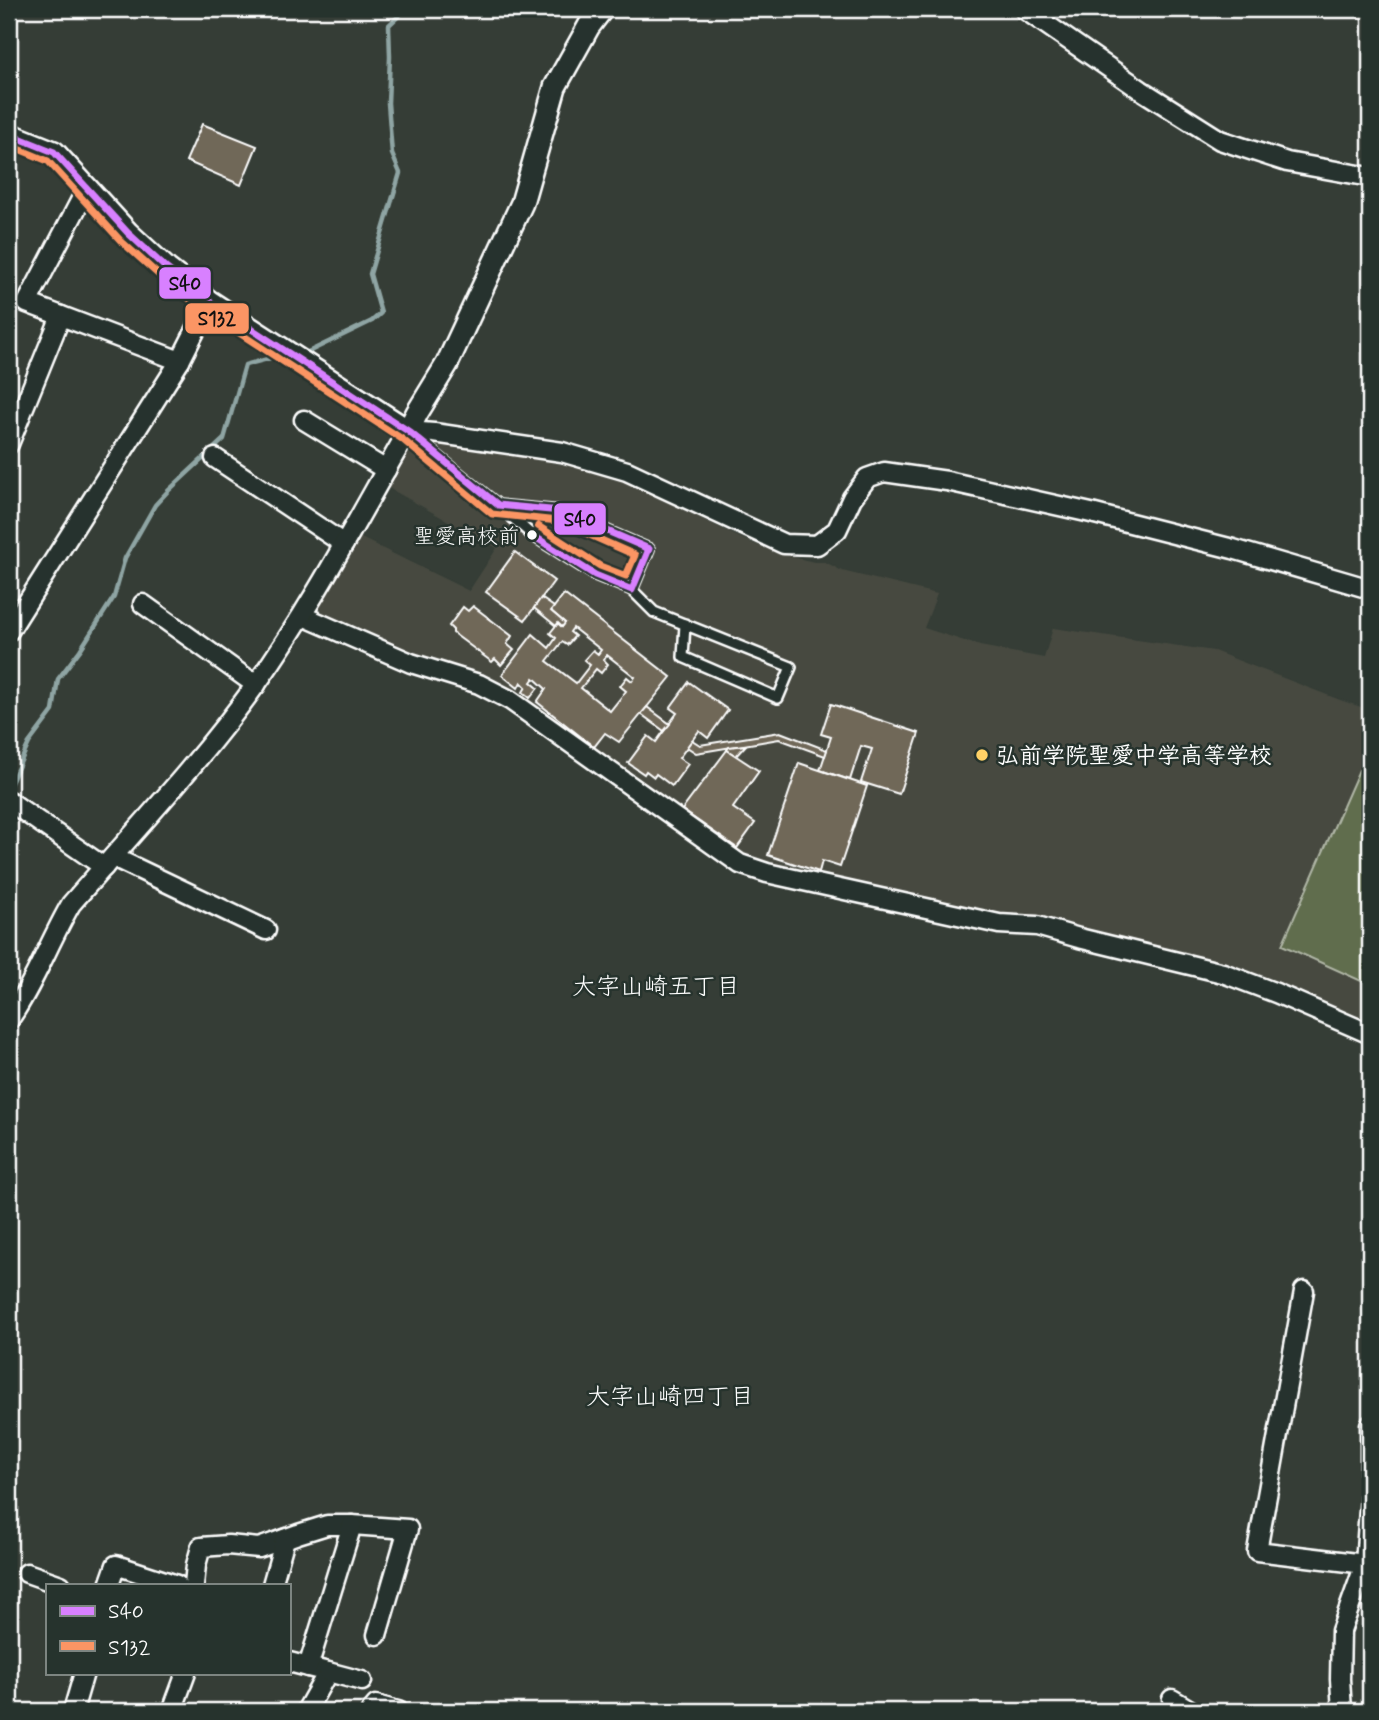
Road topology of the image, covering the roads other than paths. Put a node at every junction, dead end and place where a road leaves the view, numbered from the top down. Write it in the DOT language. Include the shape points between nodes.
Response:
graph roads {
  1 [pos="602,9"];
  2 [pos="1024,9"];
  3 [pos="9,134"];
  4 [pos="1370,177"];
  5 [pos="87,188"];
  6 [pos="211,302"];
  7 [pos="61,316"];
  8 [pos="180,362"];
  9 [pos="304,420"];
  10 [pos="408,431"];
  11 [pos="9,444"];
  12 [pos="215,458"];
  13 [pos="386,470"];
  14 [pos="498,505"];
  15 [pos="344,544"];
  16 [pos="1370,589"];
  17 [pos="632,590"];
  18 [pos="143,604"];
  19 [pos="303,616"];
  20 [pos="685,624"];
  21 [pos="9,631"];
  22 [pos="256,685"];
  23 [pos="9,801"];
  24 [pos="108,862"];
  25 [pos="266,930"];
  26 [pos="9,1020"];
  27 [pos="1370,1034"];
  28 [pos="1304,1291"];
  29 [pos="1370,1424"];
  30 [pos="352,1525"];
  31 [pos="285,1539"];
  32 [pos="1364,1564"];
  33 [pos="27,1573"];
  34 [pos="58,1584"];
  35 [pos="109,1584"];
  36 [pos="174,1584"];
  37 [pos="194,1584"];
  38 [pos="272,1584"];
  39 [pos="377,1635"];
  40 [pos="290,1662"];
  41 [pos="308,1667"];
  42 [pos="328,1672"];
  43 [pos="84,1674"];
  44 [pos="186,1674"];
  45 [pos="362,1681"];
  46 [pos="1171,1699"];
  47 [pos="73,1711"];
  48 [pos="172,1711"];
  49 [pos="306,1711"];
  50 [pos="371,1711"];
  51 [pos="398,1711"];
  52 [pos="1192,1711"];
  53 [pos="1342,1711"];
  1 -- 10 [label="street" via="555,87 522,203 447,364"];
  2 -- 4 [label="street" via="1220,140 1287,162"];
  3 -- 5 [label="street" via="54,152"];
  5 -- 6 [label="street" via="167,269"];
  5 -- 7 [label="street" via="27,303"];
  6 -- 8 [label="street"];
  6 -- 10 [label="street"];
  7 -- 8 [label="street"];
  7 -- 11 [label="street"];
  8 -- 21 [label="street"];
  9 -- 13 [label="street"];
  10 -- 13 [label="street"];
  10 -- 14 [label="lane"];
  10 -- 16 [label="street" via="562,452 627,471 784,544 817,545 837,530 867,478 884,472 1091,513 1233,548"];
  12 -- 15 [label="street"];
  13 -- 15 [label="street"];
  14 -- 17 [label="lane" via="532,535 595,575"];
  14 -- 17 [label="lane" via="561,511 649,549"];
  15 -- 19 [label="street"];
  17 -- 20 [label="lane" via="654,612"];
  18 -- 22 [label="street"];
  19 -- 22 [label="street"];
  19 -- 27 [label="street" via="510,700 740,864 999,924 1037,926 1223,973"];
  20 -- 20 [label="lane" via="791,667 778,698 683,657"];
  22 -- 24 [label="street"];
  23 -- 24 [label="street"];
  24 -- 25 [label="street"];
  24 -- 26 [label="street" via="71,904"];
  28 -- 32 [label="street" via="1257,1551"];
  29 -- 32 [label="street"];
  30 -- 31 [label="street" via="327,1525"];
  30 -- 39 [label="street" via="408,1529"];
  30 -- 41 [label="street"];
  31 -- 37 [label="street" via="259,1548 201,1547"];
  31 -- 38 [label="street"];
  32 -- 53 [label="street" via="1341,1631"];
  33 -- 34 [label="street"];
  35 -- 36 [label="street" via="116,1565"];
  40 -- 41 [label="street"];
  41 -- 42 [label="street"];
  42 -- 45 [label="street"];
  42 -- 49 [label="street"];
  43 -- 47 [label="street"];
  44 -- 48 [label="street"];
  46 -- 52 [label="street"];
  50 -- 51 [label="street" via="376,1705"];
}
